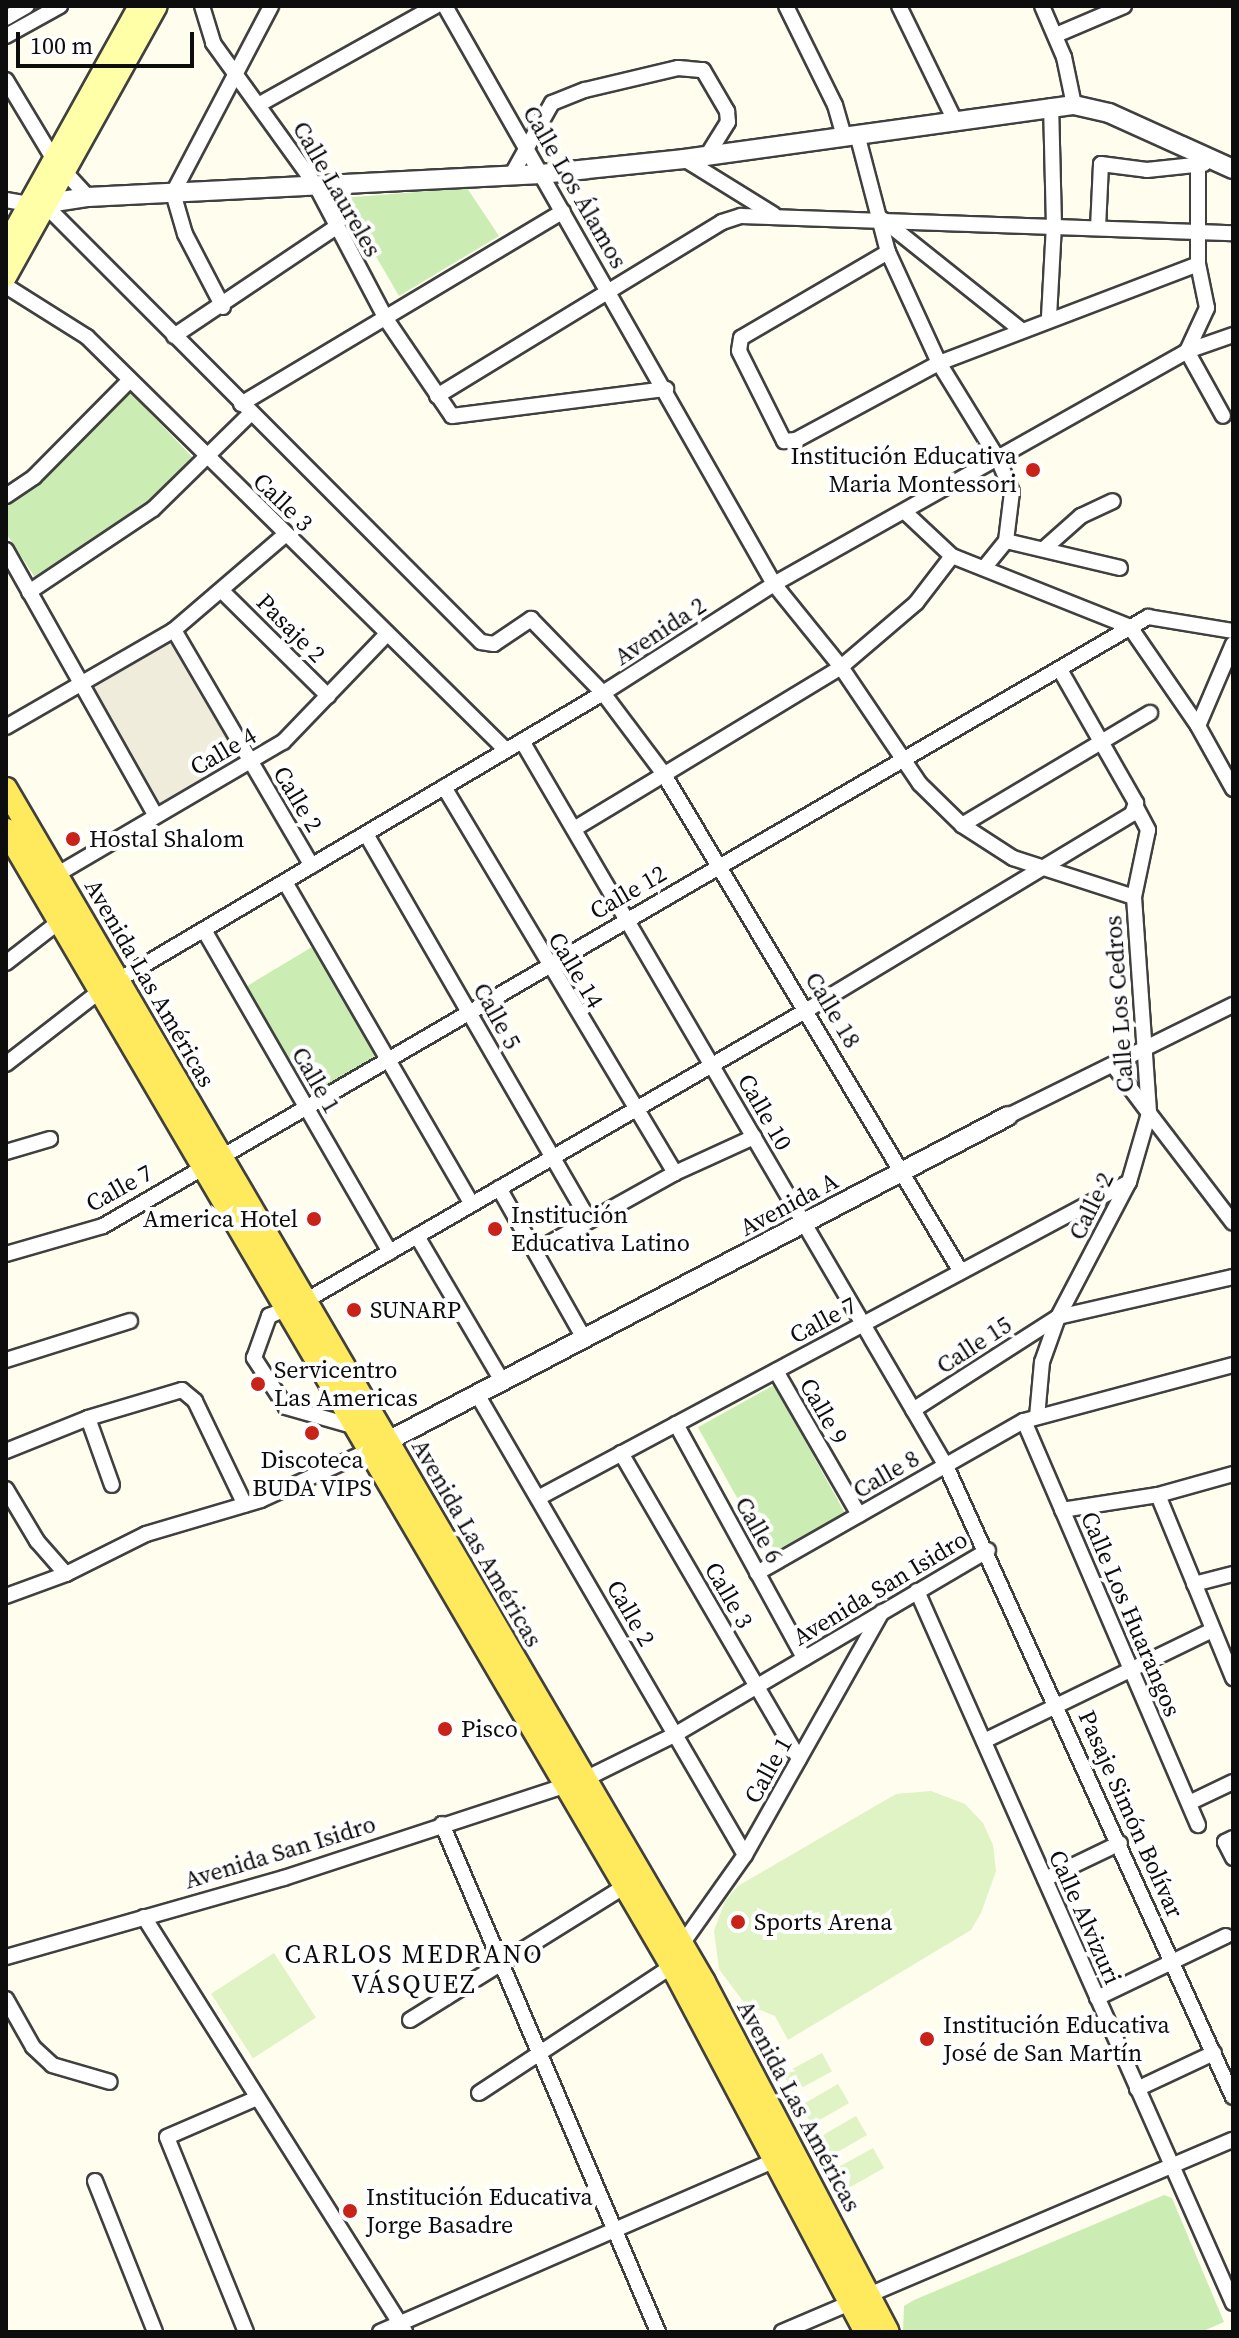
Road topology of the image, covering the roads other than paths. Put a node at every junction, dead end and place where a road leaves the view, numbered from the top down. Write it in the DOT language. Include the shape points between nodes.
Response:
graph roads {
  1 [pos="27,6"];
  2 [pos="60,6"];
  3 [pos="139,6"];
  4 [pos="157,6"];
  5 [pos="202,6"];
  6 [pos="271,6"];
  7 [pos="435,6"];
  8 [pos="445,6"];
  9 [pos="786,6"];
  10 [pos="899,6"];
  11 [pos="1042,6"];
  12 [pos="1124,6"];
  13 [pos="6,18"];
  14 [pos="1056,35"];
  15 [pos="6,36"];
  16 [pos="236,70"];
  17 [pos="6,80"];
  18 [pos="260,104"];
  19 [pos="1074,105"];
  20 [pos="1051,106"];
  21 [pos="950,119"];
  22 [pos="850,135"];
  23 [pos="527,147"];
  24 [pos="707,156"];
  25 [pos="684,159"];
  26 [pos="1216,165"];
  27 [pos="60,168"];
  28 [pos="541,174"];
  29 [pos="511,176"];
  30 [pos="316,186"];
  31 [pos="173,193"];
  32 [pos="88,197"];
  33 [pos="6,200"];
  34 [pos="37,205"];
  35 [pos="563,211"];
  36 [pos="774,214"];
  37 [pos="882,219"];
  38 [pos="1054,226"];
  39 [pos="335,228"];
  40 [pos="1098,228"];
  41 [pos="1199,233"];
  42 [pos="1233,233"];
  43 [pos="6,245"];
  44 [pos="888,252"];
  45 [pos="1198,264"];
  46 [pos="6,277"];
  47 [pos="6,286"];
  48 [pos="611,293"];
  49 [pos="223,307"];
  50 [pos="1049,317"];
  51 [pos="386,319"];
  52 [pos="1021,330"];
  53 [pos="1233,335"];
  54 [pos="174,336"];
  55 [pos="1187,351"];
  56 [pos="939,363"];
  57 [pos="129,381"];
  58 [pos="666,389"];
  59 [pos="437,396"];
  60 [pos="246,408"];
  61 [pos="1223,416"];
  62 [pos="207,459"];
  63 [pos="998,459"];
  64 [pos="6,496"];
  65 [pos="1113,501"];
  66 [pos="906,513"];
  67 [pos="285,535"];
  68 [pos="1006,541"];
  69 [pos="1046,547"];
  70 [pos="6,550"];
  71 [pos="952,556"];
  72 [pos="984,568"];
  73 [pos="1120,568"];
  74 [pos="774,584"];
  75 [pos="29,592"];
  76 [pos="223,592"];
  77 [pos="1130,627"];
  78 [pos="174,630"];
  79 [pos="1233,631"];
  80 [pos="387,634"];
  81 [pos="1233,644"];
  82 [pos="841,667"];
  83 [pos="1060,670"];
  84 [pos="81,684"];
  85 [pos="603,693"];
  86 [pos="328,696"];
  87 [pos="1150,713"];
  88 [pos="1198,726"];
  89 [pos="6,727"];
  90 [pos="522,741"];
  91 [pos="1101,742"];
  92 [pos="506,750"];
  93 [pos="903,759"];
  94 [pos="250,761"];
  95 [pos="663,773"];
  96 [pos="444,787"];
  97 [pos="6,789"];
  98 [pos="1233,789"];
  99 [pos="1136,807"];
  100 [pos="156,816"];
  101 [pos="962,825"];
  102 [pos="574,829"];
  103 [pos="6,830"];
  104 [pos="366,834"];
  105 [pos="13,861"];
  106 [pos="718,864"];
  107 [pos="312,866"];
  108 [pos="1041,871"];
  109 [pos="47,880"];
  110 [pos="285,882"];
  111 [pos="1134,897"];
  112 [pos="626,918"];
  113 [pos="60,921"];
  114 [pos="204,930"];
  115 [pos="6,963"];
  116 [pos="547,964"];
  117 [pos="109,986"];
  118 [pos="1233,1005"];
  119 [pos="469,1010"];
  120 [pos="807,1010"];
  121 [pos="1143,1049"];
  122 [pos="387,1058"];
  123 [pos="6,1064"];
  124 [pos="711,1064"];
  125 [pos="1113,1065"];
  126 [pos="305,1105"];
  127 [pos="635,1108"];
  128 [pos="1149,1113"];
  129 [pos="1008,1116"];
  130 [pos="754,1137"];
  131 [pos="50,1139"];
  132 [pos="6,1152"];
  133 [pos="549,1158"];
  134 [pos="211,1160"];
  135 [pos="903,1171"];
  136 [pos="675,1173"];
  137 [pos="1129,1182"];
  138 [pos="499,1188"];
  139 [pos="472,1204"];
  140 [pos="589,1220"];
  141 [pos="804,1223"];
  142 [pos="1233,1223"];
  143 [pos="417,1236"];
  144 [pos="535,1251"];
  145 [pos="390,1252"];
  146 [pos="6,1254"];
  147 [pos="961,1272"];
  148 [pos="1233,1277"];
  149 [pos="297,1306"];
  150 [pos="1058,1317"];
  151 [pos="130,1321"];
  152 [pos="863,1324"];
  153 [pos="584,1338"];
  154 [pos="6,1360"];
  155 [pos="1233,1365"];
  156 [pos="776,1371"];
  157 [pos="502,1381"];
  158 [pos="477,1394"];
  159 [pos="913,1410"];
  160 [pos="88,1418"];
  161 [pos="1031,1419"];
  162 [pos="676,1424"];
  163 [pos="356,1427"];
  164 [pos="379,1446"];
  165 [pos="6,1451"];
  166 [pos="621,1453"];
  167 [pos="946,1466"];
  168 [pos="1233,1474"];
  169 [pos="112,1485"];
  170 [pos="6,1489"];
  171 [pos="1158,1495"];
  172 [pos="538,1498"];
  173 [pos="245,1505"];
  174 [pos="1062,1510"];
  175 [pos="859,1515"];
  176 [pos="988,1550"];
  177 [pos="757,1573"];
  178 [pos="66,1574"];
  179 [pos="1233,1574"];
  180 [pos="1194,1584"];
  181 [pos="917,1591"];
  182 [pos="6,1596"];
  183 [pos="882,1612"];
  184 [pos="1213,1630"];
  185 [pos="804,1658"];
  186 [pos="1131,1670"];
  187 [pos="1233,1678"];
  188 [pos="757,1686"];
  189 [pos="1058,1705"];
  190 [pos="676,1734"];
  191 [pos="984,1741"];
  192 [pos="799,1759"];
  193 [pos="575,1782"];
  194 [pos="1233,1782"];
  195 [pos="1189,1803"];
  196 [pos="442,1824"];
  197 [pos="1198,1825"];
  198 [pos="1229,1840"];
  199 [pos="1120,1843"];
  200 [pos="745,1855"];
  201 [pos="1233,1858"];
  202 [pos="1045,1879"];
  203 [pos="625,1886"];
  204 [pos="144,1917"];
  205 [pos="1226,1936"];
  206 [pos="682,1944"];
  207 [pos="6,1957"];
  208 [pos="1173,1962"];
  209 [pos="500,1964"];
  210 [pos="672,1966"];
  211 [pos="1097,1998"];
  212 [pos="6,1999"];
  213 [pos="410,2020"];
  214 [pos="1214,2053"];
  215 [pos="539,2054"];
  216 [pos="110,2082"];
  217 [pos="1137,2089"];
  218 [pos="479,2093"];
  219 [pos="1233,2097"];
  220 [pos="255,2099"];
  221 [pos="1233,2140"];
  222 [pos="786,2155"];
  223 [pos="1171,2166"];
  224 [pos="95,2181"];
  225 [pos="614,2228"];
  226 [pos="860,2298"];
  227 [pos="1233,2303"];
  228 [pos="401,2326"];
  229 [pos="155,2332"];
  230 [pos="246,2332"];
  231 [pos="380,2332"];
  232 [pos="658,2332"];
  233 [pos="782,2332"];
  234 [pos="866,2332"];
  235 [pos="888,2332"];
  1 -- 13 [label="street"];
  2 -- 15 [label="street"];
  3 -- 27 [label="main road"];
  4 -- 27 [label="main road"];
  5 -- 16 [label="street, Calle Laureles" via="213,43"];
  6 -- 16 [label="street"];
  7 -- 18 [label="street"];
  8 -- 23 [label="street, Calle Los Álamos"];
  9 -- 22 [label="street"];
  10 -- 21 [label="street"];
  11 -- 14 [label="street"];
  12 -- 14 [label="street"];
  14 -- 19 [label="street"];
  16 -- 18 [label="street, Calle Laureles"];
  16 -- 31 [label="street"];
  17 -- 27 [label="street"];
  18 -- 30 [label="street, Calle Laureles"];
  19 -- 20 [label="street"];
  19 -- 26 [label="street" via="1109,113"];
  20 -- 21 [label="street"];
  20 -- 38 [label="street"];
  21 -- 22 [label="street"];
  22 -- 24 [label="street"];
  22 -- 37 [label="street"];
  23 -- 24 [label="street" via="542,117 564,95 692,68 713,80 727,111 728,122"];
  23 -- 28 [label="street, Calle Los Álamos"];
  23 -- 29 [label="street"];
  24 -- 25 [label="street"];
  25 -- 28 [label="street"];
  25 -- 36 [label="street"];
  26 -- 40 [label="street" via="1147,170 1101,164"];
  26 -- 41 [label="street"];
  27 -- 32 [label="street"];
  27 -- 34 [label="main road"];
  28 -- 29 [label="street"];
  28 -- 35 [label="street, Calle Los Álamos"];
  29 -- 30 [label="street"];
  30 -- 31 [label="street"];
  30 -- 39 [label="street, Calle Laureles"];
  31 -- 32 [label="street"];
  31 -- 49 [label="street" via="185,234"];
  32 -- 34 [label="street"];
  33 -- 34 [label="street"];
  34 -- 43 [label="main road"];
  34 -- 46 [label="main road"];
  34 -- 54 [label="street"];
  35 -- 48 [label="street, Calle Los Álamos"];
  35 -- 51 [label="street"];
  36 -- 37 [label="street"];
  36 -- 48 [label="street" via="722,222"];
  37 -- 38 [label="street"];
  37 -- 44 [label="street"];
  37 -- 52 [label="street"];
  38 -- 40 [label="street"];
  38 -- 50 [label="street"];
  39 -- 49 [label="street"];
  39 -- 51 [label="street, Calle Laureles"];
  40 -- 41 [label="street"];
  41 -- 42 [label="street"];
  41 -- 45 [label="street"];
  44 -- 56 [label="street"];
  44 -- 56 [label="street" via="745,331 739,351 778,436 788,442"];
  45 -- 50 [label="street"];
  45 -- 55 [label="street" via="1207,308"];
  47 -- 57 [label="street, Calle 3" via="76,327"];
  48 -- 58 [label="street, Calle Los Álamos"];
  48 -- 59 [label="street"];
  49 -- 54 [label="street"];
  50 -- 52 [label="street"];
  51 -- 59 [label="street, Calle Laureles"];
  51 -- 60 [label="street"];
  52 -- 56 [label="street"];
  53 -- 55 [label="street, Avenida 2"];
  54 -- 60 [label="street"];
  55 -- 61 [label="street"];
  55 -- 63 [label="street, Avenida 2"];
  56 -- 63 [label="street"];
  57 -- 62 [label="street, Calle 3"];
  57 -- 64 [label="street" via="34,477"];
  58 -- 59 [label="street" via="452,416"];
  58 -- 74 [label="street, Calle Los Álamos"];
  60 -- 62 [label="street"];
  60 -- 85 [label="street, Calle 18" via="481,642 494,644 531,619"];
  62 -- 67 [label="street, Calle 3"];
  62 -- 75 [label="street" via="127,530"];
  63 -- 66 [label="street, Avenida 2"];
  63 -- 68 [label="street" via="1012,492"];
  65 -- 69 [label="street" via="1081,516"];
  66 -- 71 [label="street"];
  66 -- 74 [label="street, Avenida 2"];
  67 -- 76 [label="street"];
  67 -- 80 [label="street, Calle 3"];
  68 -- 69 [label="street"];
  68 -- 72 [label="street"];
  69 -- 73 [label="street"];
  70 -- 75 [label="street"];
  71 -- 72 [label="street"];
  71 -- 82 [label="street" via="916,603"];
  72 -- 77 [label="street"];
  74 -- 82 [label="street, Calle Los Álamos"];
  74 -- 85 [label="street, Avenida 2"];
  75 -- 84 [label="street"];
  76 -- 78 [label="street"];
  76 -- 86 [label="street, Pasaje 2"];
  77 -- 79 [label="street, Calle 12" via="1154,616"];
  77 -- 83 [label="street, Calle 12"];
  77 -- 88 [label="street"];
  78 -- 84 [label="street"];
  78 -- 94 [label="street, Calle 2"];
  80 -- 86 [label="street, Calle 4"];
  80 -- 92 [label="street, Calle 3"];
  81 -- 88 [label="street"];
  82 -- 93 [label="street, Calle Los Álamos"];
  82 -- 95 [label="street"];
  83 -- 91 [label="street, Calle Los Cedros"];
  83 -- 93 [label="street, Calle 12"];
  84 -- 89 [label="street"];
  84 -- 100 [label="street"];
  85 -- 90 [label="street, Avenida 2"];
  85 -- 95 [label="street, Calle 18"];
  86 -- 94 [label="street, Calle 4" via="283,742"];
  87 -- 91 [label="street"];
  88 -- 98 [label="street"];
  90 -- 92 [label="street, Avenida 2"];
  90 -- 102 [label="street, Calle 10"];
  91 -- 99 [label="street, Calle Los Cedros"];
  91 -- 101 [label="street"];
  92 -- 96 [label="street, Avenida 2"];
  93 -- 101 [label="street, Calle Los Álamos" via="930,796"];
  93 -- 106 [label="street, Calle 12"];
  94 -- 100 [label="street, Calle 4"];
  94 -- 107 [label="street, Calle 2"];
  95 -- 102 [label="street"];
  95 -- 106 [label="street, Calle 18"];
  96 -- 104 [label="street, Avenida 2"];
  96 -- 116 [label="street, Calle 14"];
  97 -- 109 [label="main road, Avenida Las Américas"];
  99 -- 108 [label="street" via="1128,818"];
  99 -- 111 [label="street, Calle Los Cedros" via="1148,830"];
  100 -- 109 [label="street, Calle 4"];
  101 -- 108 [label="street, Calle Los Álamos"];
  102 -- 112 [label="street, Calle 10"];
  103 -- 105 [label="main road, Avenida Las Américas"];
  104 -- 107 [label="street, Avenida 2"];
  104 -- 119 [label="street, Calle 5"];
  105 -- 109 [label="main road, Avenida Las Américas"];
  106 -- 112 [label="street, Calle 12"];
  106 -- 120 [label="street, Calle 18"];
  107 -- 110 [label="street, Avenida 2"];
  108 -- 111 [label="street, Calle Los Álamos"];
  108 -- 120 [label="street"];
  109 -- 113 [label="main road, Avenida Las Américas"];
  109 -- 117 [label="main road, Avenida Las Américas"];
  110 -- 114 [label="street, Avenida 2"];
  110 -- 122 [label="street"];
  111 -- 121 [label="street, Calle Los Cedros"];
  112 -- 116 [label="street, Calle 12"];
  112 -- 124 [label="street, Calle 10"];
  113 -- 115 [label="street"];
  113 -- 117 [label="main road, Avenida Las Américas"];
  114 -- 117 [label="street, Avenida 2"];
  114 -- 126 [label="street, Calle 1"];
  116 -- 119 [label="street, Calle 12"];
  116 -- 127 [label="street, Calle 14"];
  117 -- 123 [label="street, Avenida 2"];
  117 -- 134 [label="main road, Avenida Las Américas"];
  118 -- 121 [label="street, Avenida A"];
  119 -- 122 [label="street, Calle 12"];
  119 -- 133 [label="street, Calle 5"];
  120 -- 124 [label="street"];
  120 -- 135 [label="street, Calle 18"];
  121 -- 125 [label="street, Avenida A"];
  121 -- 128 [label="street, Calle Los Cedros"];
  122 -- 126 [label="street, Calle 12"];
  122 -- 139 [label="street"];
  124 -- 127 [label="street"];
  124 -- 130 [label="street, Calle 10"];
  125 -- 128 [label="street"];
  125 -- 129 [label="street, Avenida A"];
  126 -- 134 [label="street, Calle 12"];
  126 -- 145 [label="street, Calle 1"];
  127 -- 133 [label="street"];
  127 -- 136 [label="street, Calle 14"];
  128 -- 137 [label="street, Calle 2"];
  128 -- 142 [label="street, Calle Los Cedros"];
  129 -- 135 [label="street, Avenida A"];
  130 -- 136 [label="street"];
  130 -- 141 [label="street, Calle 10"];
  131 -- 132 [label="street"];
  133 -- 138 [label="street"];
  133 -- 140 [label="street, Calle 5"];
  134 -- 146 [label="street, Calle 7" via="103,1226"];
  134 -- 149 [label="main road, Avenida Las Américas"];
  135 -- 141 [label="street, Avenida A"];
  135 -- 147 [label="street, Calle 18"];
  136 -- 140 [label="street"];
  137 -- 147 [label="street, Calle 7"];
  137 -- 150 [label="street, Calle 2"];
  138 -- 139 [label="street"];
  138 -- 144 [label="street"];
  139 -- 143 [label="street"];
  140 -- 144 [label="street"];
  141 -- 152 [label="street, Calle 10"];
  141 -- 153 [label="street, Avenida A"];
  143 -- 145 [label="street"];
  143 -- 157 [label="street"];
  144 -- 153 [label="street"];
  145 -- 149 [label="street"];
  147 -- 152 [label="street, Calle 7"];
  148 -- 150 [label="street"];
  149 -- 163 [label="main road, Avenida Las Américas"];
  149 -- 163 [label="street" via="269,1316 255,1361 291,1410"];
  149 -- 164 [label="main road, Avenida Las Américas"];
  150 -- 159 [label="street, Calle 15"];
  150 -- 161 [label="street, Calle 2"];
  151 -- 154 [label="street"];
  152 -- 156 [label="street, Calle 7"];
  152 -- 159 [label="street, Calle 10"];
  153 -- 157 [label="street, Avenida A"];
  155 -- 161 [label="street, Calle 8"];
  156 -- 162 [label="street, Calle 7"];
  156 -- 175 [label="street, Calle 9"];
  157 -- 158 [label="street, Avenida A"];
  158 -- 164 [label="street, Avenida A"];
  158 -- 172 [label="street, Calle 2"];
  159 -- 167 [label="street, Calle 10"];
  160 -- 165 [label="street"];
  160 -- 169 [label="street"];
  160 -- 173 [label="street" via="172,1391 190,1394"];
  161 -- 167 [label="street, Calle 8"];
  161 -- 174 [label="street, Calle Los Huarangos"];
  162 -- 166 [label="street, Calle 7"];
  162 -- 177 [label="street, Calle 6"];
  163 -- 164 [label="main road, Avenida Las Américas"];
  164 -- 173 [label="street"];
  164 -- 193 [label="main road, Avenida Las Américas"];
  166 -- 172 [label="street, Calle 7"];
  166 -- 188 [label="street, Calle 3"];
  167 -- 175 [label="street, Calle 8"];
  167 -- 176 [label="street, Calle 10"];
  168 -- 171 [label="street"];
  170 -- 178 [label="street" via="37,1541"];
  171 -- 174 [label="street"];
  171 -- 180 [label="street"];
  172 -- 190 [label="street, Calle 2"];
  173 -- 178 [label="street" via="146,1534"];
  174 -- 186 [label="street, Calle Los Huarangos"];
  175 -- 177 [label="street, Calle 8"];
  176 -- 181 [label="street, Avenida San Isidro"];
  176 -- 189 [label="street, Pasaje Simón Bolívar"];
  177 -- 185 [label="street, Calle 6"];
  178 -- 182 [label="street"];
  179 -- 180 [label="street"];
  180 -- 184 [label="street"];
  181 -- 183 [label="street, Avenida San Isidro"];
  181 -- 191 [label="street, Calle Alvizuri"];
  183 -- 185 [label="street, Avenida San Isidro"];
  183 -- 192 [label="street, Calle 1"];
  184 -- 186 [label="street"];
  184 -- 187 [label="street"];
  185 -- 188 [label="street, Avenida San Isidro"];
  186 -- 189 [label="street"];
  186 -- 195 [label="street, Calle Los Huarangos"];
  188 -- 190 [label="street, Avenida San Isidro"];
  188 -- 192 [label="street, Calle 3"];
  189 -- 191 [label="street"];
  189 -- 199 [label="street, Pasaje Simón Bolívar"];
  190 -- 193 [label="street, Avenida San Isidro"];
  190 -- 200 [label="street, Calle 2"];
  191 -- 202 [label="street, Calle Alvizuri"];
  192 -- 200 [label="street, Calle 1"];
  193 -- 196 [label="street, Avenida San Isidro"];
  193 -- 203 [label="main road, Avenida Las Américas"];
  193 -- 206 [label="main road, Avenida Las Américas"];
  194 -- 195 [label="street"];
  195 -- 197 [label="street, Calle Los Huarangos"];
  196 -- 204 [label="street, Avenida San Isidro" via="284,1878"];
  196 -- 209 [label="street"];
  198 -- 201 [label="street"];
  199 -- 202 [label="street"];
  199 -- 208 [label="street, Pasaje Simón Bolívar"];
  200 -- 206 [label="street, Calle 1"];
  202 -- 211 [label="street, Calle Alvizuri"];
  203 -- 209 [label="street"];
  203 -- 210 [label="main road, Avenida Las Américas"];
  204 -- 207 [label="street, Avenida San Isidro"];
  204 -- 220 [label="street"];
  205 -- 208 [label="street"];
  206 -- 222 [label="main road, Avenida Las Américas"];
  208 -- 211 [label="street"];
  208 -- 214 [label="street, Pasaje Simón Bolívar"];
  209 -- 213 [label="street"];
  209 -- 215 [label="street"];
  210 -- 215 [label="street"];
  210 -- 222 [label="main road, Avenida Las Américas"];
  211 -- 217 [label="street, Calle Alvizuri"];
  212 -- 216 [label="street" via="33,2047 52,2065"];
  214 -- 217 [label="street"];
  214 -- 219 [label="street, Pasaje Simón Bolívar"];
  215 -- 218 [label="street"];
  215 -- 225 [label="street"];
  217 -- 223 [label="street, Calle Alvizuri"];
  220 -- 228 [label="street"];
  220 -- 230 [label="street" via="167,2137"];
  221 -- 223 [label="street"];
  222 -- 225 [label="street"];
  222 -- 226 [label="main road, Avenida Las Américas"];
  223 -- 226 [label="street"];
  223 -- 227 [label="street, Calle Alvizuri"];
  224 -- 229 [label="street"];
  225 -- 228 [label="street"];
  225 -- 232 [label="street"];
  226 -- 233 [label="street"];
  226 -- 234 [label="main road, Avenida Las Américas"];
  226 -- 235 [label="main road, Avenida Las Américas"];
  228 -- 231 [label="street"];
}
